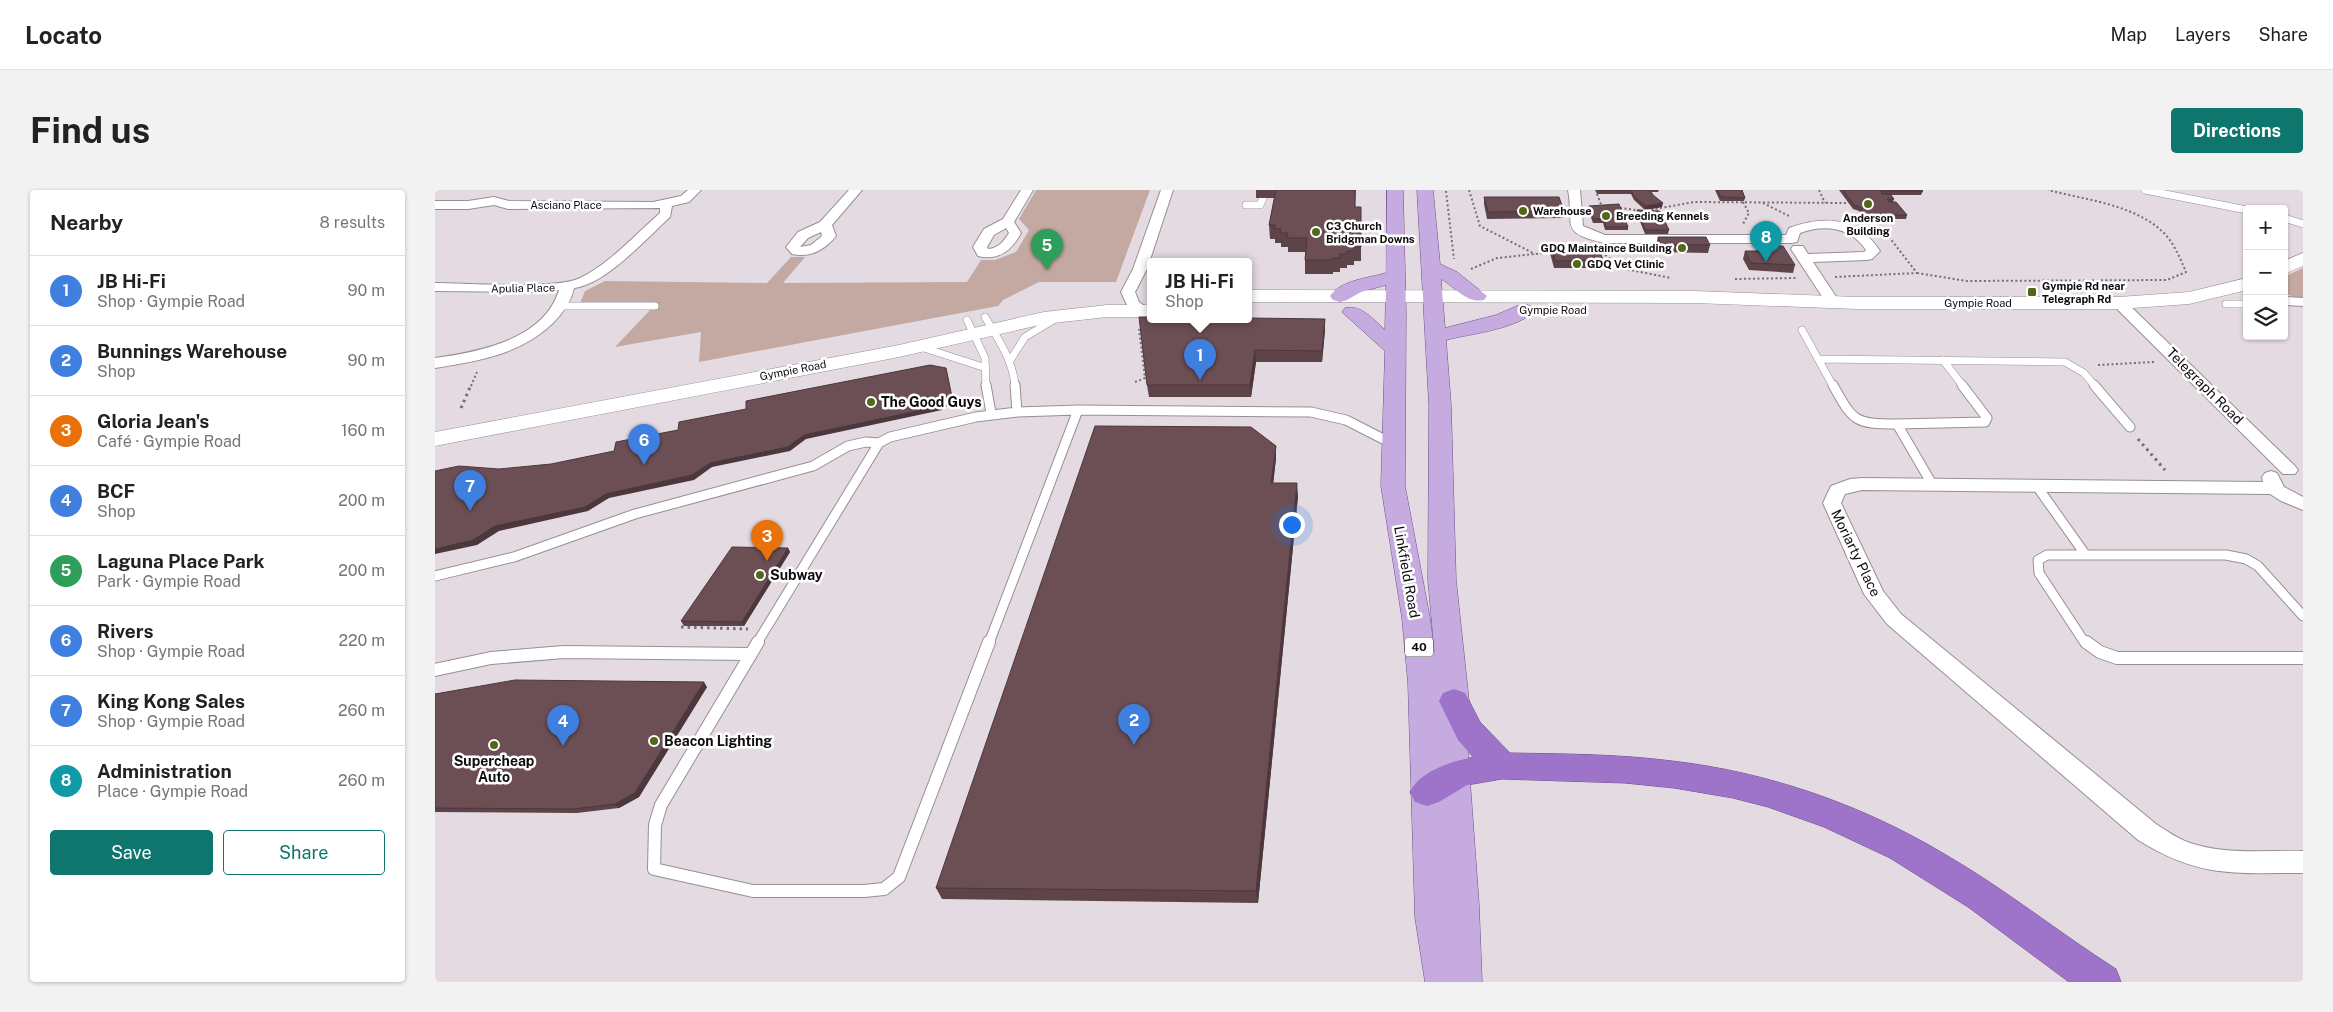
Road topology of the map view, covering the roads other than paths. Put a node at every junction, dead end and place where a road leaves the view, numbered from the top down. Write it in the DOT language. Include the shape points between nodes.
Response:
graph roads {
  1 [pos="509,190"];
  2 [pos="695,190"];
  3 [pos="856,190"];
  4 [pos="1027,190"];
  5 [pos="1167,190"];
  6 [pos="1395,190"];
  7 [pos="1425,190"];
  8 [pos="1574,190"];
  9 [pos="2145,190"];
  10 [pos="1264,193"];
  11 [pos="494,201"];
  12 [pos="665,204"];
  13 [pos="435,205"];
  14 [pos="1246,205"];
  15 [pos="2243,209"];
  16 [pos="2288,219"];
  17 [pos="1008,222"];
  18 [pos="825,224"];
  19 [pos="2303,224"];
  20 [pos="1791,238"];
  21 [pos="1152,258"];
  22 [pos="1804,258"];
  23 [pos="2303,258"];
  24 [pos="2288,266"];
  25 [pos="1430,267"];
  26 [pos="1396,276"];
  27 [pos="1147,281"];
  28 [pos="2243,285"];
  29 [pos="567,286"];
  30 [pos="435,288"];
  31 [pos="1252,296"];
  32 [pos="1477,296"];
  33 [pos="1143,299"];
  34 [pos="1832,301"];
  35 [pos="2288,301"];
  36 [pos="2303,302"];
  37 [pos="1857,303"];
  38 [pos="2119,303"];
  39 [pos="1346,304"];
  40 [pos="1396,304"];
  41 [pos="2226,304"];
  42 [pos="2243,304"];
  43 [pos="561,306"];
  44 [pos="655,306"];
  45 [pos="1252,311"];
  46 [pos="1433,315"];
  47 [pos="1061,316"];
  48 [pos="980,325"];
  49 [pos="1802,330"];
  50 [pos="921,347"];
  51 [pos="1395,349"];
  52 [pos="1818,358"];
  53 [pos="1943,360"];
  54 [pos="1009,362"];
  55 [pos="435,363"];
  56 [pos="986,368"];
  57 [pos="1078,410"];
  58 [pos="1017,412"];
  59 [pos="991,414"];
  60 [pos="435,423"];
  61 [pos="1897,424"];
  62 [pos="2131,427"];
  63 [pos="435,439"];
  64 [pos="879,443"];
  65 [pos="1393,444"];
  66 [pos="2296,472"];
  67 [pos="1932,484"];
  68 [pos="2036,485"];
  69 [pos="2275,488"];
  70 [pos="2303,504"];
  71 [pos="2085,554"];
  72 [pos="435,576"];
  73 [pos="2303,616"];
  74 [pos="751,654"];
  75 [pos="2303,658"];
  76 [pos="435,670"];
  77 [pos="1454,701"];
  78 [pos="1502,766"];
  79 [pos="1440,784"];
  80 [pos="2303,862"];
  81 [pos="1444,982"];
  82 [pos="1463,982"];
  83 [pos="2102,982"];
  1 -- 11 [label="street"];
  2 -- 12 [label="street, Asciano Place" via="685,199"];
  3 -- 18 [label="street"];
  4 -- 17 [label="street"];
  5 -- 21 [label="street"];
  6 -- 26 [label="main road, Linkfield Road / 40"];
  7 -- 25 [label="main road, Linkfield Road / 40"];
  8 -- 20 [label="street" via="1579,203 1574,220 1576,227 1604,239"];
  9 -- 15 [label="lane"];
  10 -- 14 [label="lane" via="1260,205"];
  11 -- 12 [label="street, Asciano Place" via="507,205"];
  11 -- 13 [label="street, Asciano Place"];
  12 -- 29 [label="street, Apulia Place" via="666,214 598,274"];
  16 -- 19 [label="lane"];
  20 -- 22 [label="street"];
  20 -- 22 [label="street" via="1794,231 1804,226 1836,225 1862,234 1873,251 1867,256"];
  22 -- 34 [label="street"];
  23 -- 24 [label="main road"];
  25 -- 32 [label="main road" via="1450,276"];
  25 -- 46 [label="main road, Linkfield Road / 40"];
  26 -- 39 [label="main road" via="1354,288"];
  26 -- 40 [label="main road, Linkfield Road / 40"];
  27 -- 33 [label="street"];
  28 -- 38 [label="main road, Gympie Road" via="2189,298"];
  29 -- 30 [label="street, Apulia Place"];
  29 -- 43 [label="street"];
  31 -- 39 [label="main road, Gympie Road"];
  32 -- 34 [label="main road, Gympie Road"];
  32 -- 46 [label="main road, Gympie Road"];
  33 -- 47 [label="main road, Gympie Road"];
  33 -- 48 [label="main road, Gympie Road" via="1081,300"];
  34 -- 37 [label="main road, Gympie Road"];
  35 -- 36 [label="street"];
  37 -- 38 [label="main road, Gympie Road"];
  37 -- 46 [label="main road, Gympie Road" via="1771,310 1523,310 1509,318 1449,332"];
  38 -- 66 [label="street, Telegraph Road"];
  39 -- 40 [label="main road, Gympie Road"];
  39 -- 45 [label="main road, Gympie Road"];
  39 -- 51 [label="main road"];
  40 -- 46 [label="main road, Gympie Road"];
  40 -- 51 [label="main road, Linkfield Road / 40"];
  41 -- 42 [label="lane"];
  43 -- 44 [label="lane"];
  43 -- 55 [label="street" via="540,328 517,344 483,355"];
  46 -- 77 [label="main road, Linkfield Road / 40" via="1440,405 1442,580"];
  47 -- 48 [label="main road, Gympie Road"];
  47 -- 54 [label="lane" via="1025,338"];
  48 -- 50 [label="main road, Gympie Road"];
  48 -- 54 [label="lane"];
  48 -- 56 [label="lane"];
  48 -- 60 [label="main road, Gympie Road"];
  49 -- 52 [label="lane"];
  50 -- 56 [label="lane"];
  50 -- 63 [label="main road, Gympie Road"];
  51 -- 65 [label="main road, Linkfield Road / 40"];
  52 -- 53 [label="lane"];
  52 -- 61 [label="lane" via="1849,414 1870,424"];
  53 -- 61 [label="lane" via="1987,418 1985,422"];
  53 -- 62 [label="lane" via="2053,360 2075,366"];
  54 -- 58 [label="lane" via="1014,376"];
  56 -- 59 [label="lane"];
  57 -- 58 [label="lane"];
  57 -- 65 [label="lane" via="1311,412 1346,420"];
  57 -- 74 [label="lane" via="899,878 883,889 753,891 654,870 655,825 661,805"];
  58 -- 59 [label="lane"];
  59 -- 64 [label="lane" via="890,437"];
  61 -- 67 [label="lane"];
  64 -- 72 [label="lane" via="848,446 813,466 635,514 514,557"];
  64 -- 74 [label="lane"];
  65 -- 79 [label="main road, Linkfield Road / 40" via="1395,504 1416,618"];
  66 -- 69 [label="street" via="2280,471 2271,477"];
  67 -- 68 [label="street, Moriarty Place"];
  67 -- 80 [label="street, Moriarty Place" via="1850,485 1837,490 1833,496 1833,508 1874,594 1894,619 2166,844 2186,853 2222,861"];
  68 -- 69 [label="street, Moriarty Place"];
  68 -- 71 [label="lane"];
  69 -- 70 [label="street"];
  71 -- 73 [label="lane" via="2226,554 2246,559 2258,566"];
  71 -- 75 [label="lane" via="2047,555 2038,560 2039,573 2083,640 2100,652 2117,658"];
  74 -- 76 [label="lane" via="564,652 491,658"];
  77 -- 78 [label="highway" via="1469,731"];
  77 -- 79 [label="main road, Linkfield Road / 40" via="1451,739"];
  78 -- 79 [label="highway" via="1488,767"];
  78 -- 83 [label="highway" via="1635,771 1699,778 1764,792 1839,818 1902,848 1963,883"];
  79 -- 81 [label="main road, Linkfield Road / 40" via="1433,917"];
  79 -- 82 [label="main road, Linkfield Road / 40" via="1461,905"];
}
